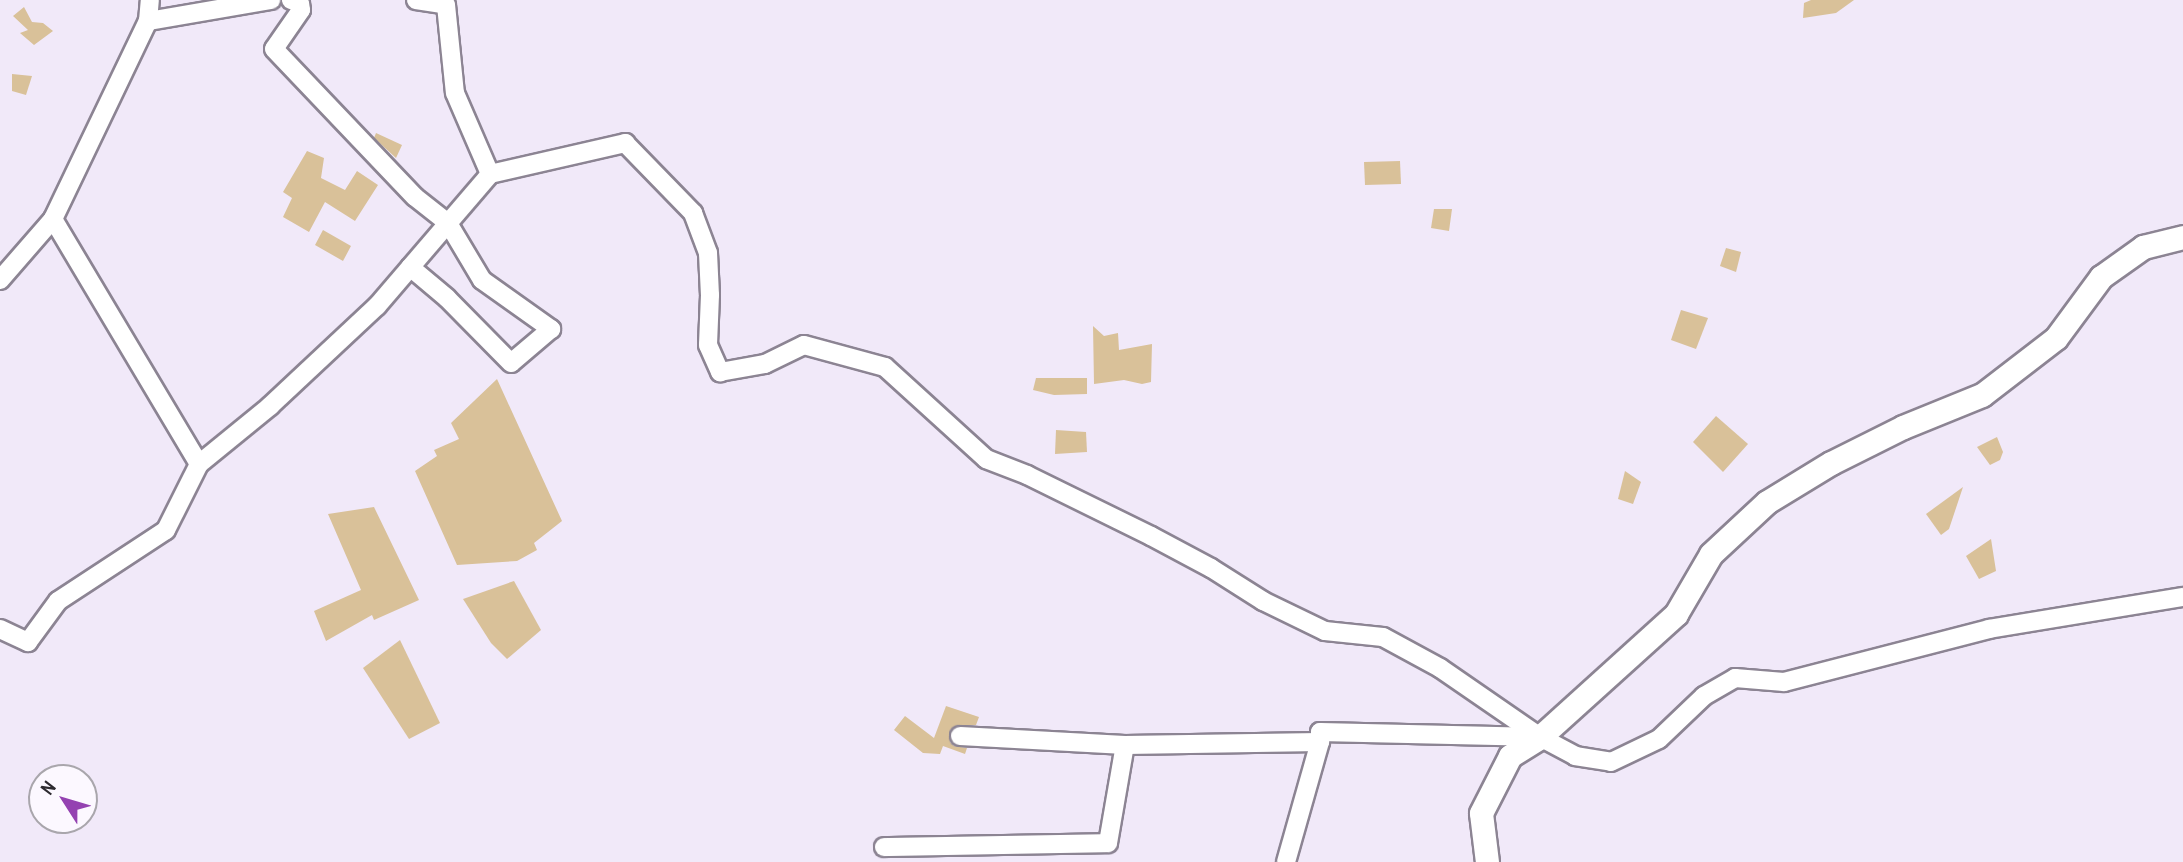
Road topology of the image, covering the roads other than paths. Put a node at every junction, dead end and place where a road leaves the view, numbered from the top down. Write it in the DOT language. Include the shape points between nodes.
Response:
graph roads {
  1 [pos="150,0"];
  2 [pos="271,0"];
  3 [pos="290,0"];
  4 [pos="416,0"];
  5 [pos="148,21"];
  6 [pos="490,174"];
  7 [pos="53,219"];
  8 [pos="448,223"];
  9 [pos="2183,237"];
  10 [pos="410,267"];
  11 [pos="0,280"];
  12 [pos="199,464"];
  13 [pos="2183,597"];
  14 [pos="0,629"];
  15 [pos="960,736"];
  16 [pos="1540,737"];
  17 [pos="1320,742"];
  18 [pos="1125,745"];
  19 [pos="884,847"];
  20 [pos="1286,862"];
  21 [pos="1487,862"];
  1 -- 5 [label="street"];
  2 -- 5 [label="street"];
  3 -- 8 [label="street" via="300,3 301,10 274,49 406,188"];
  4 -- 6 [label="street" via="446,5 455,93"];
  5 -- 7 [label="street"];
  6 -- 8 [label="street"];
  6 -- 16 [label="street" via="625,143 693,213 708,253 708,345 720,372 765,364 804,345 885,367 986,459 1151,536 1325,631 1383,637 1440,668"];
  7 -- 11 [label="street"];
  7 -- 12 [label="street"];
  8 -- 10 [label="street"];
  8 -- 10 [label="street" via="482,280 551,329 511,363"];
  9 -- 16 [label="street" via="2143,247 2101,277 2056,338 1982,394 1867,445 1767,502 1711,554 1676,614"];
  10 -- 12 [label="street" via="377,306 270,407"];
  12 -- 14 [label="street" via="166,530 58,601 28,642"];
  13 -- 16 [label="street" via="1989,629 1784,682 1735,678 1704,696 1659,739 1611,762 1575,756"];
  15 -- 18 [label="street"];
  16 -- 17 [label="street" via="1320,732"];
  16 -- 21 [label="street" via="1510,756 1481,813"];
  17 -- 18 [label="street"];
  17 -- 20 [label="street"];
  18 -- 19 [label="street" via="1108,843"];
}
